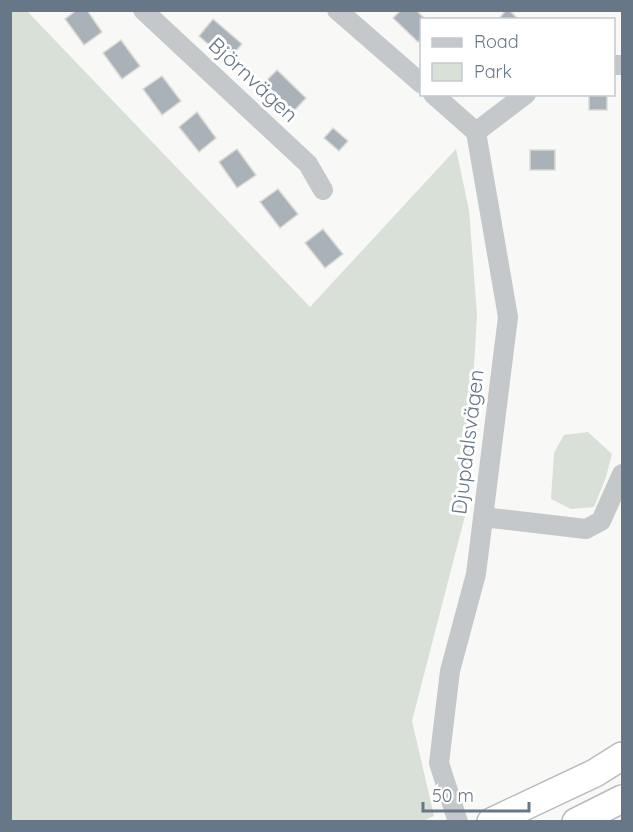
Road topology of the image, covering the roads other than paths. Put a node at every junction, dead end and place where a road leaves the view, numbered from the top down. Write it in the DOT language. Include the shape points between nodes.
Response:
graph roads {
  1 [pos="143,10"];
  2 [pos="337,10"];
  3 [pos="420,82"];
  4 [pos="435,96"];
  5 [pos="523,96"];
  6 [pos="476,132"];
  7 [pos="322,190"];
  8 [pos="622,474"];
  9 [pos="483,517"];
  10 [pos="622,756"];
  11 [pos="622,799"];
  12 [pos="457,819"];
  13 [pos="491,822"];
  14 [pos="576,822"];
  1 -- 7 [label="street, Björnvägen" via="308,164"];
  2 -- 3 [label="street"];
  4 -- 6 [label="street"];
  5 -- 6 [label="street"];
  6 -- 9 [label="street, Djupdalsvägen" via="508,316"];
  8 -- 9 [label="street" via="601,521 586,529"];
  9 -- 12 [label="street, Djupdalsvägen" via="476,574 450,670 439,763"];
  10 -- 13 [label="highway" via="595,773"];
  11 -- 14 [label="highway"];
}
